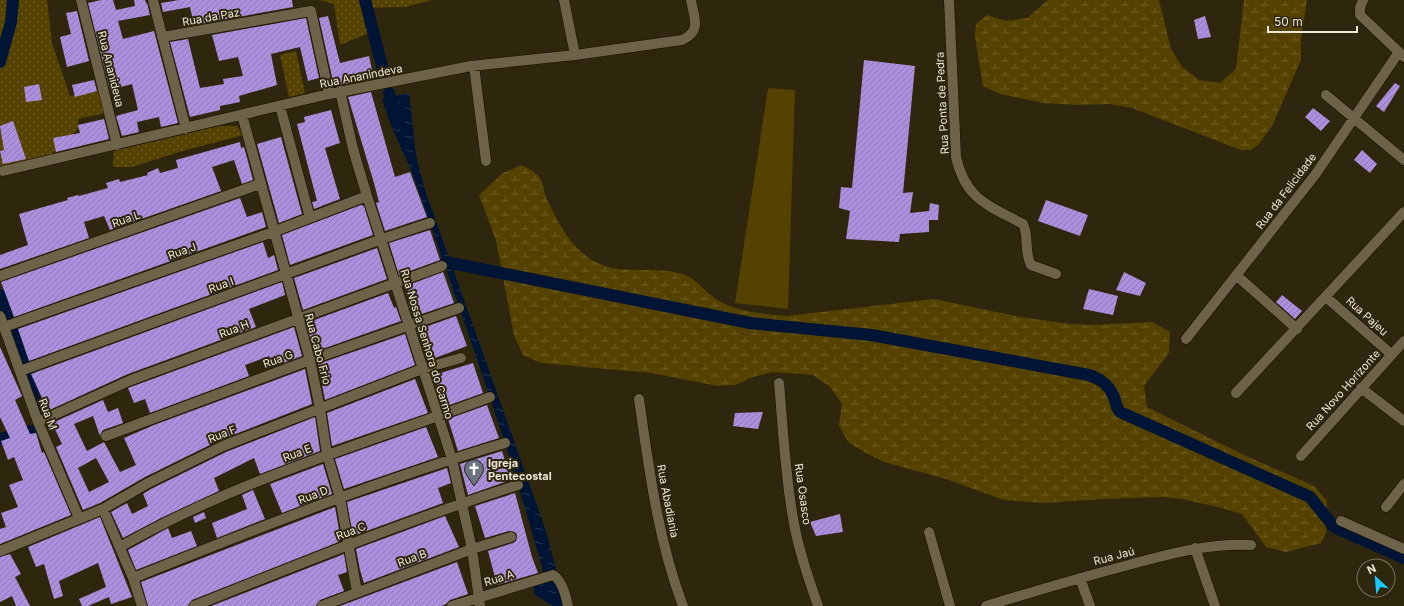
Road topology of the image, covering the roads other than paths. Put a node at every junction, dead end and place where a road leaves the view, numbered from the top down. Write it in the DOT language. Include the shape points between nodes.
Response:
graph roads {
  1 [pos="81,0"];
  2 [pos="153,0"];
  3 [pos="564,0"];
  4 [pos="691,0"];
  5 [pos="949,0"];
  6 [pos="1363,0"];
  7 [pos="162,37"];
  8 [pos="575,55"];
  9 [pos="1402,55"];
  10 [pos="474,66"];
  11 [pos="340,92"];
  12 [pos="329,94"];
  13 [pos="1326,95"];
  14 [pos="280,106"];
  15 [pos="242,115"];
  16 [pos="1353,118"];
  17 [pos="186,129"];
  18 [pos="117,145"];
  19 [pos="1404,160"];
  20 [pos="486,161"];
  21 [pos="3,171"];
  22 [pos="260,184"];
  23 [pos="367,196"];
  24 [pos="1404,212"];
  25 [pos="310,218"];
  26 [pos="430,223"];
  27 [pos="273,232"];
  28 [pos="382,239"];
  29 [pos="442,266"];
  30 [pos="1056,274"];
  31 [pos="285,275"];
  32 [pos="1236,275"];
  33 [pos="0,276"];
  34 [pos="396,282"];
  35 [pos="1326,296"];
  36 [pos="459,308"];
  37 [pos="0,316"];
  38 [pos="298,318"];
  39 [pos="408,326"];
  40 [pos="4,327"];
  41 [pos="1297,329"];
  42 [pos="1186,339"];
  43 [pos="1404,341"];
  44 [pos="1391,354"];
  45 [pos="461,358"];
  46 [pos="310,360"];
  47 [pos="422,370"];
  48 [pos="20,372"];
  49 [pos="779,383"];
  50 [pos="1361,388"];
  51 [pos="1236,393"];
  52 [pos="490,397"];
  53 [pos="640,399"];
  54 [pos="320,409"];
  55 [pos="437,417"];
  56 [pos="1404,421"];
  57 [pos="38,422"];
  58 [pos="106,436"];
  59 [pos="505,443"];
  60 [pos="327,454"];
  61 [pos="1301,456"];
  62 [pos="452,459"];
  63 [pos="1404,484"];
  64 [pos="518,485"];
  65 [pos="340,498"];
  66 [pos="462,502"];
  67 [pos="1386,507"];
  68 [pos="103,510"];
  69 [pos="79,518"];
  70 [pos="1341,521"];
  71 [pos="929,532"];
  72 [pos="512,537"];
  73 [pos="347,545"];
  74 [pos="1252,545"];
  75 [pos="120,547"];
  76 [pos="1195,548"];
  77 [pos="472,549"];
  78 [pos="1404,549"];
  79 [pos="0,551"];
  80 [pos="133,578"];
  81 [pos="1080,578"];
  82 [pos="357,592"];
  83 [pos="480,601"];
  84 [pos="142,606"];
  85 [pos="194,606"];
  86 [pos="322,606"];
  87 [pos="452,606"];
  88 [pos="568,606"];
  89 [pos="683,606"];
  90 [pos="818,606"];
  91 [pos="950,606"];
  92 [pos="986,606"];
  93 [pos="1090,606"];
  94 [pos="1215,606"];
  1 -- 18 [label="street, Rua Ananideua"];
  2 -- 7 [label="street"];
  3 -- 8 [label="street"];
  4 -- 8 [label="street, Rua Ananindeva" via="695,31 690,37"];
  5 -- 30 [label="street, Rua Ponta de Pedra" via="956,157 959,171 971,193 1023,224 1026,230 1026,254 1031,264"];
  6 -- 9 [label="street" via="1360,15"];
  7 -- 12 [label="street, Rua da Paz" via="311,11"];
  7 -- 17 [label="street"];
  8 -- 10 [label="street, Rua Ananindeva"];
  9 -- 16 [label="street, Rua da Felicidade"];
  10 -- 11 [label="street, Rua Ananindeva"];
  10 -- 20 [label="street"];
  11 -- 12 [label="street, Rua Ananindeva"];
  11 -- 23 [label="street, Rua Nossa Senhora do Carmo"];
  12 -- 14 [label="street, Rua Ananindeva"];
  13 -- 16 [label="street"];
  14 -- 15 [label="street, Rua Ananindeva"];
  14 -- 25 [label="street"];
  15 -- 17 [label="street, Rua Ananindeva"];
  15 -- 22 [label="street, Rua Cabo Frio"];
  16 -- 19 [label="street"];
  16 -- 32 [label="street, Rua da Felicidade" via="1315,174"];
  17 -- 18 [label="street, Rua Ananindeva"];
  18 -- 21 [label="street, Rua Ananindeva"];
  22 -- 27 [label="street, Rua Cabo Frio"];
  22 -- 33 [label="street, Rua L"];
  23 -- 25 [label="street, Rua J"];
  23 -- 28 [label="street, Rua Nossa Senhora do Carmo"];
  24 -- 35 [label="street"];
  25 -- 27 [label="street, Rua J"];
  26 -- 28 [label="street, Rua I"];
  27 -- 31 [label="street, Rua Cabo Frio"];
  27 -- 40 [label="street, Rua J"];
  28 -- 31 [label="street, Rua I"];
  28 -- 34 [label="street, Rua Nossa Senhora do Carmo"];
  29 -- 34 [label="street, Rua H"];
  31 -- 38 [label="street, Rua Cabo Frio"];
  31 -- 48 [label="street, Rua I"];
  32 -- 41 [label="street"];
  32 -- 42 [label="street, Rua da Felicidade"];
  34 -- 38 [label="street, Rua H"];
  34 -- 39 [label="street, Rua Nossa Senhora do Carmo"];
  35 -- 41 [label="street"];
  35 -- 44 [label="street, Rua Pajeu"];
  36 -- 39 [label="street, Rua G"];
  37 -- 40 [label="street, Rua M"];
  38 -- 46 [label="street, Rua Cabo Frio"];
  38 -- 57 [label="street, Rua H" via="131,380"];
  39 -- 46 [label="street, Rua G"];
  39 -- 47 [label="street, Rua Nossa Senhora do Carmo"];
  40 -- 48 [label="street, Rua M"];
  41 -- 51 [label="street"];
  43 -- 44 [label="street, Rua Novo Horizonte"];
  44 -- 50 [label="street, Rua Novo Horizonte"];
  45 -- 47 [label="street, Rua F"];
  46 -- 54 [label="street, Rua Cabo Frio"];
  46 -- 58 [label="street, Rua G"];
  47 -- 54 [label="street, Rua F"];
  47 -- 55 [label="street, Rua Nossa Senhora do Carmo"];
  48 -- 57 [label="street, Rua M"];
  49 -- 90 [label="street, Rua Osasco" via="793,519"];
  50 -- 56 [label="street"];
  50 -- 61 [label="street, Rua Novo Horizonte"];
  52 -- 55 [label="street, Rua E"];
  53 -- 89 [label="street, Rua Abadiania" via="662,537"];
  54 -- 60 [label="street, Rua Cabo Frio"];
  54 -- 68 [label="street, Rua F" via="223,446 148,483"];
  55 -- 60 [label="street, Rua E"];
  55 -- 62 [label="street, Rua Nossa Senhora do Carmo"];
  57 -- 69 [label="street, Rua M"];
  59 -- 62 [label="street, Rua D"];
  60 -- 65 [label="street, Rua Cabo Frio"];
  60 -- 75 [label="street, Rua E" via="250,483 150,530"];
  62 -- 65 [label="street, Rua D"];
  62 -- 66 [label="street, Rua Nossa Senhora do Carmo"];
  63 -- 67 [label="street"];
  64 -- 66 [label="street, Rua C"];
  65 -- 73 [label="street, Rua Cabo Frio"];
  65 -- 80 [label="street, Rua D"];
  66 -- 73 [label="street, Rua C"];
  66 -- 77 [label="street, Rua Nossa Senhora do Carmo"];
  68 -- 69 [label="street, Rua F"];
  68 -- 75 [label="street"];
  69 -- 79 [label="street, Rua F"];
  70 -- 78 [label="street"];
  71 -- 91 [label="street"];
  72 -- 77 [label="street, Rua B"];
  73 -- 82 [label="street, Rua Cabo Frio"];
  73 -- 85 [label="street, Rua C"];
  74 -- 76 [label="street, Rua Jaú" via="1216,544"];
  75 -- 80 [label="street"];
  76 -- 81 [label="street, Rua Jaú"];
  76 -- 94 [label="street"];
  77 -- 82 [label="street, Rua B"];
  77 -- 83 [label="street, Rua Nossa Senhora do Carmo"];
  80 -- 84 [label="street"];
  81 -- 92 [label="street, Rua Jaú"];
  81 -- 93 [label="street"];
  82 -- 86 [label="street, Rua B"];
  83 -- 87 [label="street, Rua A"];
  83 -- 88 [label="street, Rua A" via="548,576 556,577"];
}
